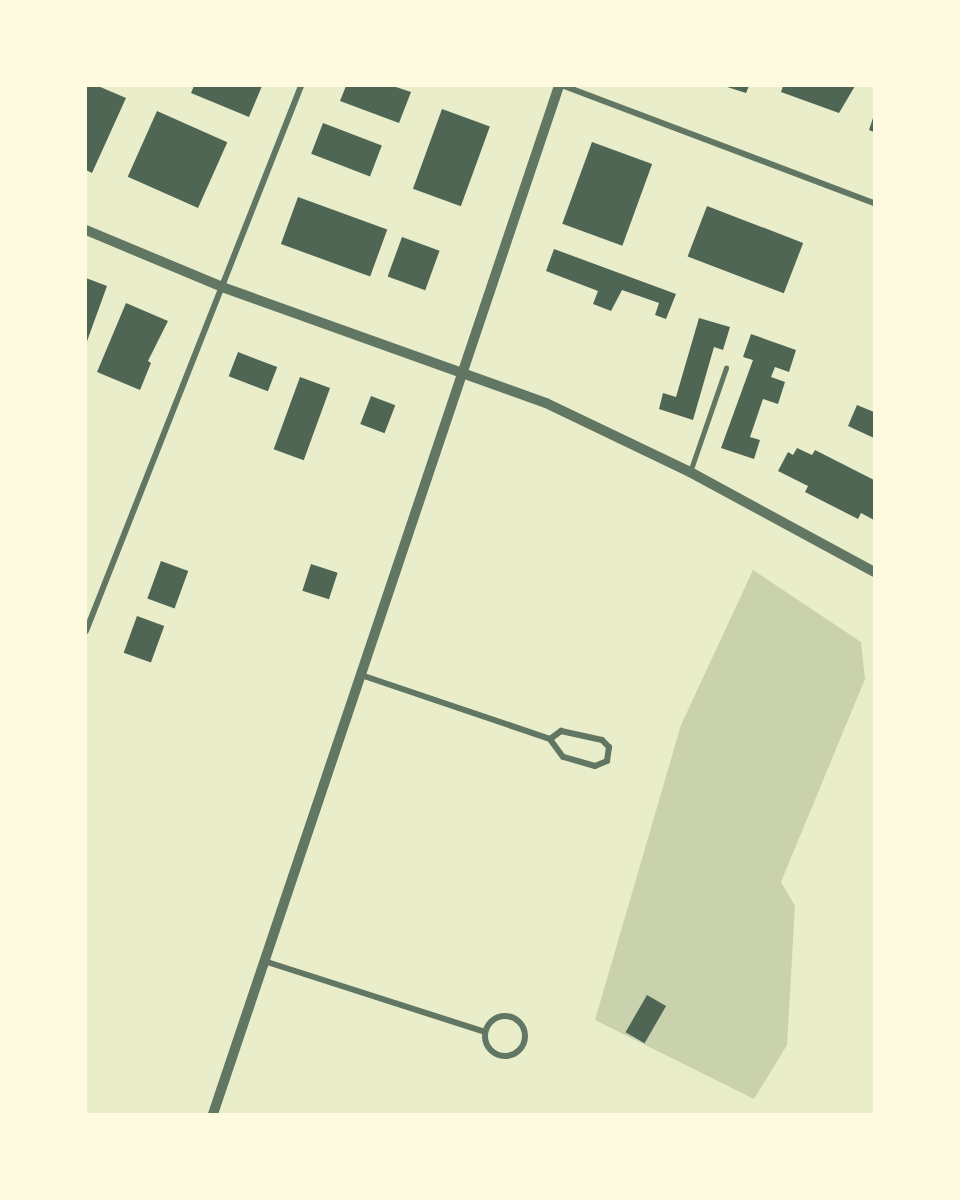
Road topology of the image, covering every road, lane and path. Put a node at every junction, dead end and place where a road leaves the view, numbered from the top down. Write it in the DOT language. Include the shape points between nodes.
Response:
graph roads {
  1 [pos="301,86"];
  2 [pos="561,86"];
  3 [pos="874,203"];
  4 [pos="86,230"];
  5 [pos="222,287"];
  6 [pos="726,368"];
  7 [pos="462,373"];
  8 [pos="690,472"];
  9 [pos="874,572"];
  10 [pos="86,631"];
  11 [pos="361,675"];
  12 [pos="550,739"];
  13 [pos="264,961"];
  14 [pos="485,1032"];
  15 [pos="213,1114"];
  1 -- 5 [label="street"];
  2 -- 3 [label="street"];
  2 -- 7 [label="street"];
  4 -- 5 [label="street"];
  5 -- 7 [label="street"];
  5 -- 10 [label="street"];
  6 -- 8 [label="lane"];
  7 -- 8 [label="street" via="546,403"];
  7 -- 11 [label="street"];
  8 -- 9 [label="street"];
  11 -- 12 [label="street"];
  11 -- 13 [label="street"];
  12 -- 12 [label="street" via="563,757 595,766 604,764 609,756 609,747 602,740 574,731 561,731"];
  13 -- 14 [label="street"];
  13 -- 15 [label="street"];
  14 -- 14 [label="street" via="487,1045 496,1055 509,1056 524,1043 521,1024 511,1017 492,1021"];
}
